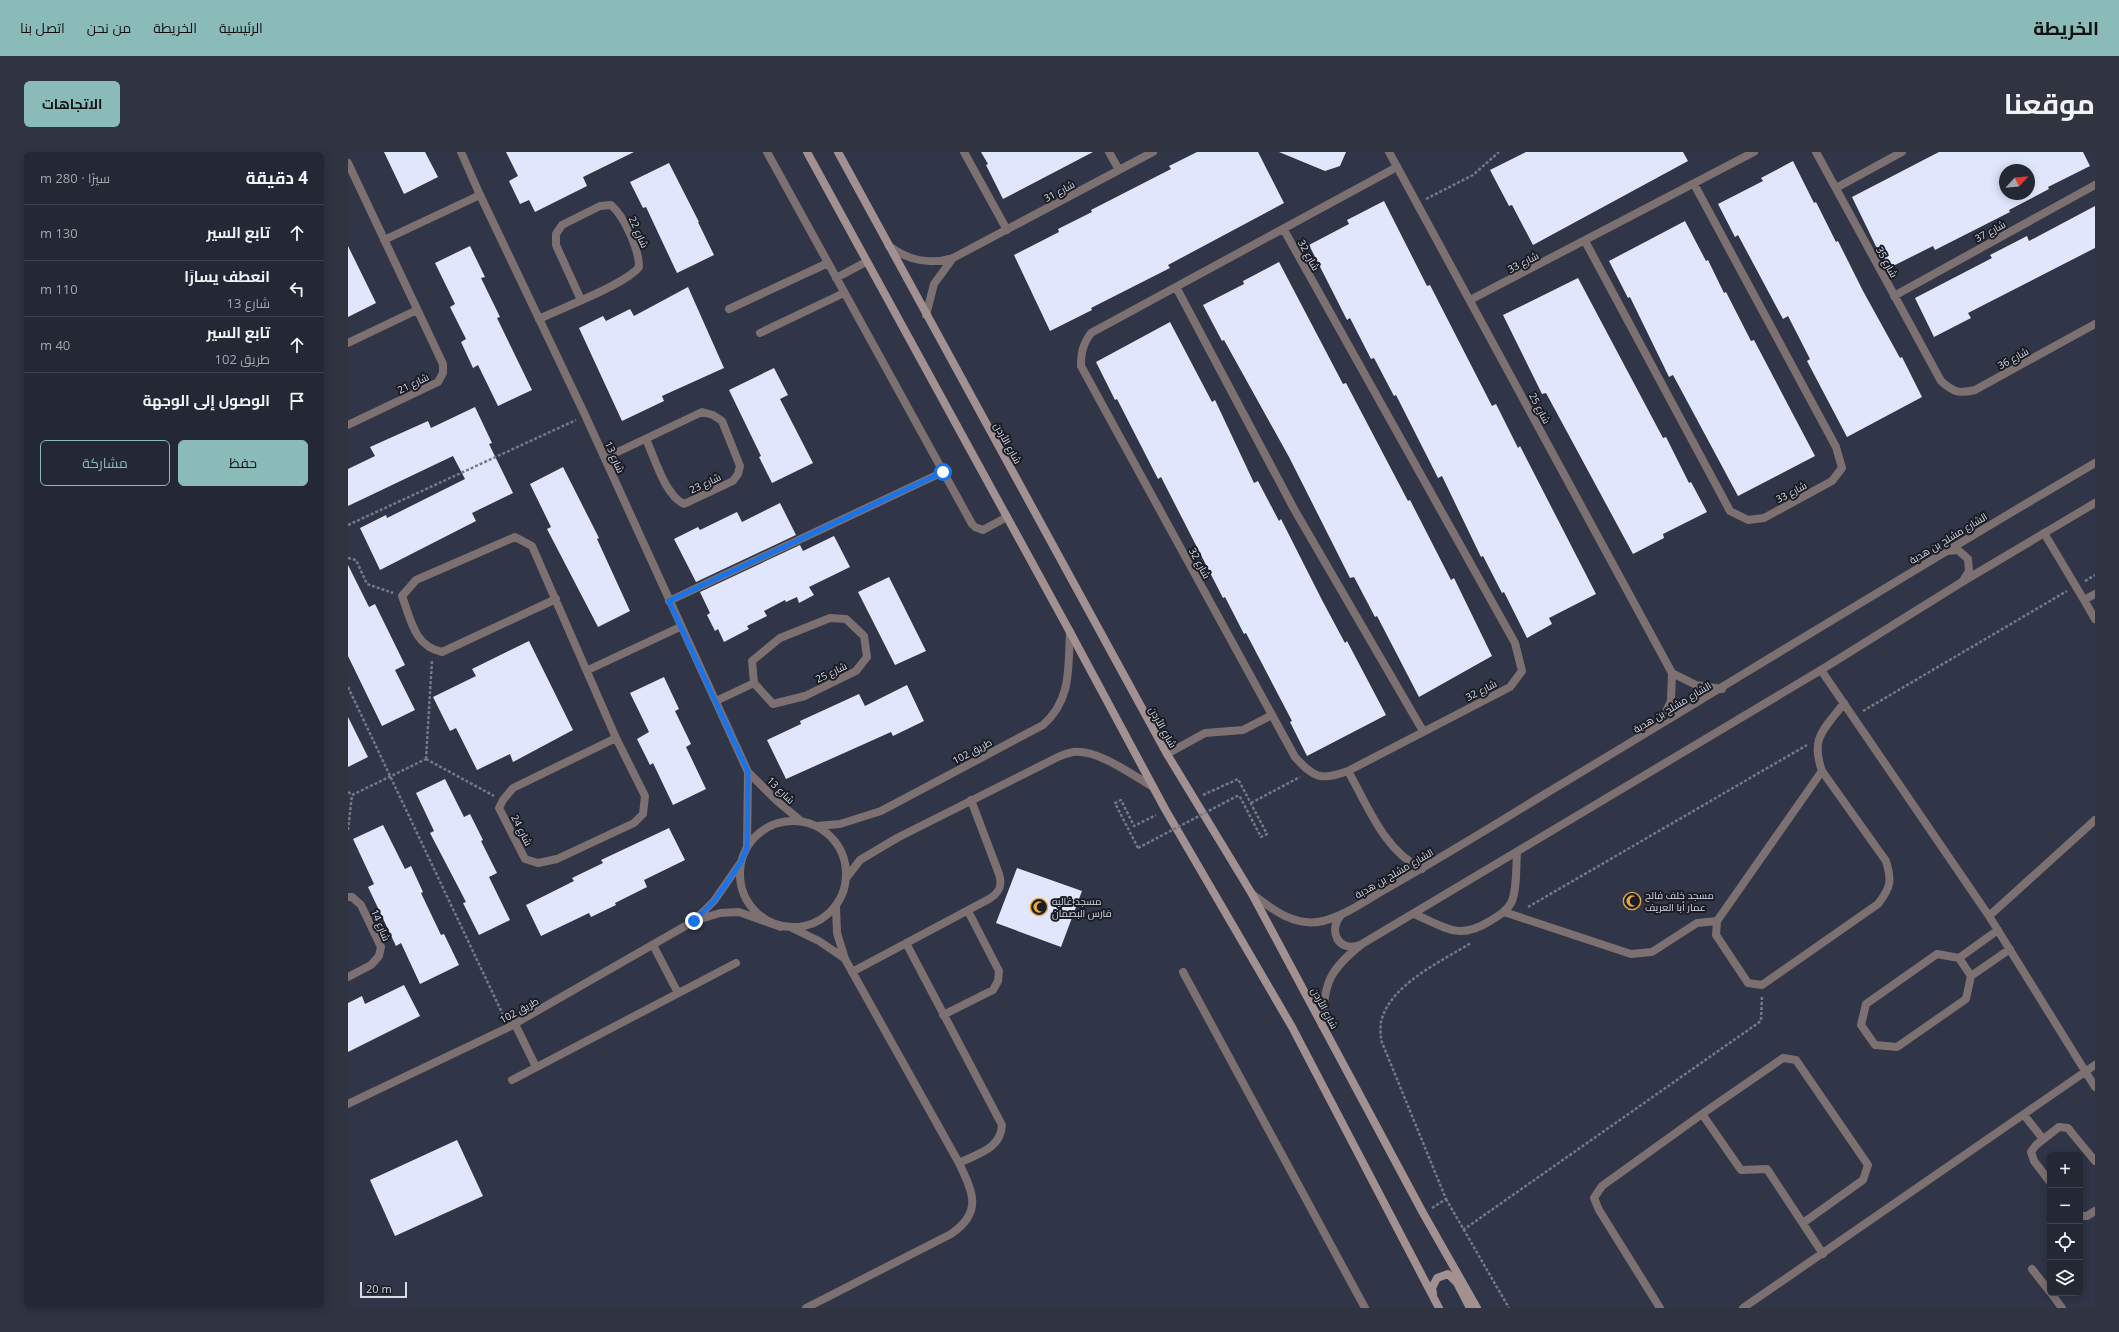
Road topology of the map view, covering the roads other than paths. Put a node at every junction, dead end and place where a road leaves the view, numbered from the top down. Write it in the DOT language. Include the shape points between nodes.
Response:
graph roads {
  1 [pos="461,152"];
  2 [pos="767,152"];
  3 [pos="807,152"];
  4 [pos="838,152"];
  5 [pos="964,152"];
  6 [pos="1109,152"];
  7 [pos="1153,152"];
  8 [pos="1389,152"];
  9 [pos="1754,152"];
  10 [pos="1816,152"];
  11 [pos="1902,152"];
  12 [pos="348,163"];
  13 [pos="1398,167"];
  14 [pos="1120,170"];
  15 [pos="350,172"];
  16 [pos="1694,184"];
  17 [pos="2095,185"];
  18 [pos="1836,188"];
  19 [pos="480,195"];
  20 [pos="1007,230"];
  21 [pos="1284,230"];
  22 [pos="384,240"];
  23 [pos="1585,241"];
  24 [pos="888,246"];
  25 [pos="953,258"];
  26 [pos="866,262"];
  27 [pos="828,263"];
  28 [pos="836,278"];
  29 [pos="1176,287"];
  30 [pos="844,293"];
  31 [pos="1894,296"];
  32 [pos="580,300"];
  33 [pos="1470,300"];
  34 [pos="729,309"];
  35 [pos="417,310"];
  36 [pos="926,315"];
  37 [pos="539,319"];
  38 [pos="2095,324"];
  39 [pos="760,333"];
  40 [pos="348,343"];
  41 [pos="1941,381"];
  42 [pos="348,425"];
  43 [pos="646,439"];
  44 [pos="605,458"];
  45 [pos="2095,464"];
  46 [pos="943,472"];
  47 [pos="2095,503"];
  48 [pos="1007,517"];
  49 [pos="2044,533"];
  50 [pos="1946,551"];
  51 [pos="1962,582"];
  52 [pos="2095,594"];
  53 [pos="556,599"];
  54 [pos="2084,600"];
  55 [pos="669,601"];
  56 [pos="2095,619"];
  57 [pos="680,627"];
  58 [pos="1070,632"];
  59 [pos="588,670"];
  60 [pos="1821,670"];
  61 [pos="1672,673"];
  62 [pos="754,683"];
  63 [pos="1722,689"];
  64 [pos="716,701"];
  65 [pos="1844,703"];
  66 [pos="1272,715"];
  67 [pos="1659,726"];
  68 [pos="1423,731"];
  69 [pos="616,738"];
  70 [pos="1167,754"];
  71 [pos="1348,771"];
  72 [pos="1822,771"];
  73 [pos="748,772"];
  74 [pos="1153,787"];
  75 [pos="971,800"];
  76 [pos="2095,820"];
  77 [pos="801,821"];
  78 [pos="816,826"];
  79 [pos="747,847"];
  80 [pos="1517,852"];
  81 [pos="741,862"];
  82 [pos="1422,868"];
  83 [pos="847,877"];
  84 [pos="1252,894"];
  85 [pos="348,897"];
  86 [pos="836,906"];
  87 [pos="968,911"];
  88 [pos="1504,912"];
  89 [pos="1342,913"];
  90 [pos="1414,914"];
  91 [pos="1990,916"];
  92 [pos="694,921"];
  93 [pos="1717,921"];
  94 [pos="781,927"];
  95 [pos="792,928"];
  96 [pos="1998,930"];
  97 [pos="906,943"];
  98 [pos="1362,944"];
  99 [pos="653,945"];
  100 [pos="2010,949"];
  101 [pos="1959,958"];
  102 [pos="845,959"];
  103 [pos="736,963"];
  104 [pos="852,972"];
  105 [pos="1183,972"];
  106 [pos="1971,976"];
  107 [pos="348,977"];
  108 [pos="678,993"];
  109 [pos="943,1015"];
  110 [pos="1322,1025"];
  111 [pos="512,1026"];
  112 [pos="2095,1065"];
  113 [pos="536,1067"];
  114 [pos="2086,1072"];
  115 [pos="512,1080"];
  116 [pos="2095,1087"];
  117 [pos="348,1104"];
  118 [pos="1702,1114"];
  119 [pos="2024,1115"];
  120 [pos="2043,1139"];
  121 [pos="2095,1162"];
  122 [pos="959,1163"];
  123 [pos="2047,1178"];
  124 [pos="2095,1211"];
  125 [pos="2083,1216"];
  126 [pos="1803,1223"];
  127 [pos="1823,1254"];
  128 [pos="2032,1269"];
  129 [pos="2047,1289"];
  130 [pos="2052,1296"];
  131 [pos="1433,1297"];
  132 [pos="806,1308"];
  133 [pos="1364,1308"];
  134 [pos="1439,1308"];
  135 [pos="1470,1308"];
  136 [pos="1477,1308"];
  137 [pos="1660,1308"];
  138 [pos="1743,1308"];
  139 [pos="2062,1308"];
  1 -- 19 [label="street, شارع 13"];
  2 -- 27 [label="street"];
  3 -- 26 [label="main road"];
  4 -- 24 [label="main road, شارع الأردن"];
  5 -- 20 [label="street"];
  6 -- 14 [label="street"];
  7 -- 14 [label="street, شارع 31"];
  8 -- 13 [label="street, شارع 25"];
  9 -- 16 [label="street, شارع 33"];
  10 -- 18 [label="street, شارع 35"];
  11 -- 18 [label="street"];
  12 -- 15 [label="street, شارع 21"];
  13 -- 21 [label="street, شارع 32"];
  13 -- 33 [label="street, شارع 25"];
  14 -- 20 [label="street, شارع 31"];
  15 -- 22 [label="street, شارع 21"];
  16 -- 23 [label="street, شارع 33"];
  16 -- 23 [label="street, شارع 33" via="1836,447 1842,468 1832,481 1764,518 1748,520 1730,511"];
  17 -- 31 [label="street, شارع 37"];
  18 -- 31 [label="street, شارع 35"];
  19 -- 22 [label="street"];
  19 -- 37 [label="street, شارع 13"];
  20 -- 25 [label="street, شارع 31"];
  21 -- 29 [label="street, شارع 32"];
  21 -- 68 [label="street, شارع 32" via="1515,643 1522,671 1510,687"];
  22 -- 35 [label="street, شارع 21"];
  23 -- 33 [label="street, شارع 33"];
  24 -- 25 [label="street, شارع 31" via="905,257 924,262"];
  24 -- 36 [label="main road, شارع الأردن"];
  25 -- 36 [label="street, شارع 31" via="934,284"];
  26 -- 28 [label="street"];
  26 -- 48 [label="main road"];
  27 -- 28 [label="street"];
  27 -- 34 [label="street"];
  28 -- 30 [label="street"];
  29 -- 66 [label="street, شارع 32" via="1091,333 1081,352 1081,366"];
  29 -- 68 [label="street" via="1294,509"];
  30 -- 39 [label="street"];
  30 -- 46 [label="street"];
  31 -- 41 [label="street, شارع 35"];
  32 -- 32 [label="street, شارع 22" via="556,245 556,234 562,225 600,206 611,205 619,212 639,257 639,267 633,275"];
  32 -- 37 [label="street, شارع 22"];
  33 -- 61 [label="street, شارع 25"];
  35 -- 40 [label="street"];
  35 -- 42 [label="street, شارع 21" via="443,364 443,373 438,382"];
  36 -- 70 [label="main road, شارع الأردن"];
  37 -- 44 [label="street, شارع 13"];
  38 -- 41 [label="street, شارع 36" via="1975,390 1964,393 1951,390"];
  43 -- 43 [label="street, 23 شارع" via="702,412 713,415 722,421 740,466 738,474 733,481 684,504 677,501 669,492"];
  43 -- 44 [label="street, 23 شارع"];
  44 -- 55 [label="street, شارع 13"];
  45 -- 50 [label="street, الشارع مشلح بن هدبة"];
  46 -- 48 [label="street" via="975,527 984,530"];
  46 -- 55 [label="street"];
  47 -- 49 [label="street"];
  48 -- 58 [label="main road"];
  49 -- 51 [label="street"];
  49 -- 54 [label="street"];
  50 -- 51 [label="street" via="1958,550 1968,559 1969,571"];
  50 -- 63 [label="street, الشارع مشلح بن هدبة"];
  51 -- 60 [label="street"];
  52 -- 54 [label="street"];
  53 -- 53 [label="street, شارع 24" via="532,546 515,537 416,580 402,596 420,641 432,650 442,652"];
  53 -- 59 [label="street, شارع 24"];
  54 -- 56 [label="street"];
  55 -- 57 [label="street, شارع 13"];
  57 -- 59 [label="street"];
  57 -- 64 [label="street, شارع 13"];
  58 -- 74 [label="main road"];
  58 -- 78 [label="street, طريق 102" via="1064,696 1052,717 1043,724 881,811 840,824"];
  59 -- 69 [label="street, شارع 24"];
  60 -- 65 [label="street"];
  60 -- 80 [label="street"];
  61 -- 63 [label="street" via="1696,685"];
  61 -- 67 [label="street" via="1671,701"];
  62 -- 62 [label="street, شارع 25" via="752,661 780,638 830,618 846,619 864,636 867,657 856,671 805,696 773,704"];
  62 -- 64 [label="street"];
  63 -- 67 [label="street, الشارع مشلح بن هدبة"];
  64 -- 73 [label="street, شارع 13"];
  65 -- 72 [label="street" via="1818,738 1816,756"];
  65 -- 91 [label="street"];
  66 -- 70 [label="street" via="1243,730 1205,733"];
  66 -- 71 [label="street, شارع 32" via="1295,757 1308,772 1320,776 1334,776"];
  67 -- 82 [label="street, الشارع مشلح بن هدبة"];
  68 -- 71 [label="street, شارع 32"];
  69 -- 69 [label="street, شارع 24" via="645,796 643,814 634,823 557,859 538,864 525,859 499,808 503,800 513,788"];
  70 -- 84 [label="main road, شارع الأردن"];
  71 -- 82 [label="street" via="1389,844 1404,858"];
  72 -- 93 [label="street"];
  72 -- 93 [label="street" via="1886,861 1891,876 1888,891 1878,904 1762,985 1748,983 1716,935"];
  73 -- 77 [label="street, شارع 13"];
  73 -- 79 [label="street, شارع 13"];
  74 -- 75 [label="street" via="1100,757 1073,752"];
  74 -- 131 [label="main road" via="1292,1027"];
  75 -- 83 [label="street" via="860,860"];
  75 -- 87 [label="street" via="1002,882 995,895"];
  76 -- 91 [label="street"];
  77 -- 78 [label="street"];
  77 -- 79 [label="street" via="785,821 770,826 757,835"];
  78 -- 83 [label="street" via="829,835 839,847 845,861"];
  79 -- 81 [label="street"];
  80 -- 88 [label="street" via="1511,902"];
  80 -- 90 [label="street"];
  81 -- 92 [label="street, طريق 102" via="714,901"];
  81 -- 94 [label="street" via="740,879 744,895 750,905 766,920"];
  82 -- 89 [label="street, الشارع مشلح بن هدبة"];
  83 -- 86 [label="street" via="844,892"];
  84 -- 89 [label="street, الشارع مشلح بن هدبة" via="1278,914 1292,919 1321,922"];
  84 -- 110 [label="main road, شارع الأردن"];
  85 -- 107 [label="street, شارع 14" via="352,897 361,905 380,947 379,956 371,966"];
  86 -- 95 [label="street" via="827,916 815,923"];
  86 -- 102 [label="street" via="837,933"];
  87 -- 97 [label="street"];
  87 -- 109 [label="street" via="999,970 998,981 993,990"];
  88 -- 90 [label="street" via="1477,929 1466,932 1456,931"];
  88 -- 93 [label="street" via="1631,954 1652,952 1697,924"];
  89 -- 98 [label="street" via="1336,920 1334,930 1337,939 1344,945 1354,947"];
  90 -- 98 [label="street"];
  91 -- 96 [label="street"];
  92 -- 94 [label="street, طريق 102" via="720,912 733,912"];
  92 -- 99 [label="street, طريق 102"];
  94 -- 95 [label="street"];
  95 -- 102 [label="street" via="819,941"];
  96 -- 100 [label="street"];
  96 -- 101 [label="street"];
  97 -- 104 [label="street"];
  97 -- 109 [label="street"];
  98 -- 110 [label="street" via="1341,961 1332,974 1325,998"];
  99 -- 108 [label="street"];
  99 -- 111 [label="street, طريق 102"];
  100 -- 106 [label="street"];
  100 -- 114 [label="street"];
  101 -- 106 [label="street"];
  101 -- 106 [label="street" via="1937,954 1866,1004 1861,1025 1875,1046 1897,1047 1966,999"];
  102 -- 104 [label="street"];
  103 -- 108 [label="street"];
  104 -- 122 [label="street"];
  105 -- 133 [label="street"];
  108 -- 113 [label="street"];
  109 -- 122 [label="street" via="1002,1125 1002,1135 997,1143"];
  110 -- 136 [label="main road, شارع الأردن"];
  111 -- 113 [label="street"];
  111 -- 117 [label="street, طريق 102"];
  112 -- 114 [label="street"];
  113 -- 115 [label="street"];
  114 -- 116 [label="street"];
  114 -- 119 [label="street"];
  118 -- 126 [label="street" via="1742,1170 1767,1169"];
  118 -- 126 [label="street" via="1784,1058 1796,1060 1868,1165 1863,1180"];
  118 -- 137 [label="street" via="1602,1186 1594,1198"];
  119 -- 120 [label="street"];
  119 -- 127 [label="street"];
  120 -- 121 [label="street" via="2059,1127 2068,1128"];
  120 -- 123 [label="street" via="2033,1148 2032,1157"];
  122 -- 132 [label="street" via="973,1197 971,1212 964,1225"];
  124 -- 125 [label="street"];
  126 -- 127 [label="street"];
  127 -- 138 [label="street"];
  128 -- 129 [label="street"];
  130 -- 139 [label="street"];
  131 -- 134 [label="main road"];
  131 -- 135 [label="main road" via="1433,1282 1448,1274 1457,1282"];
}
